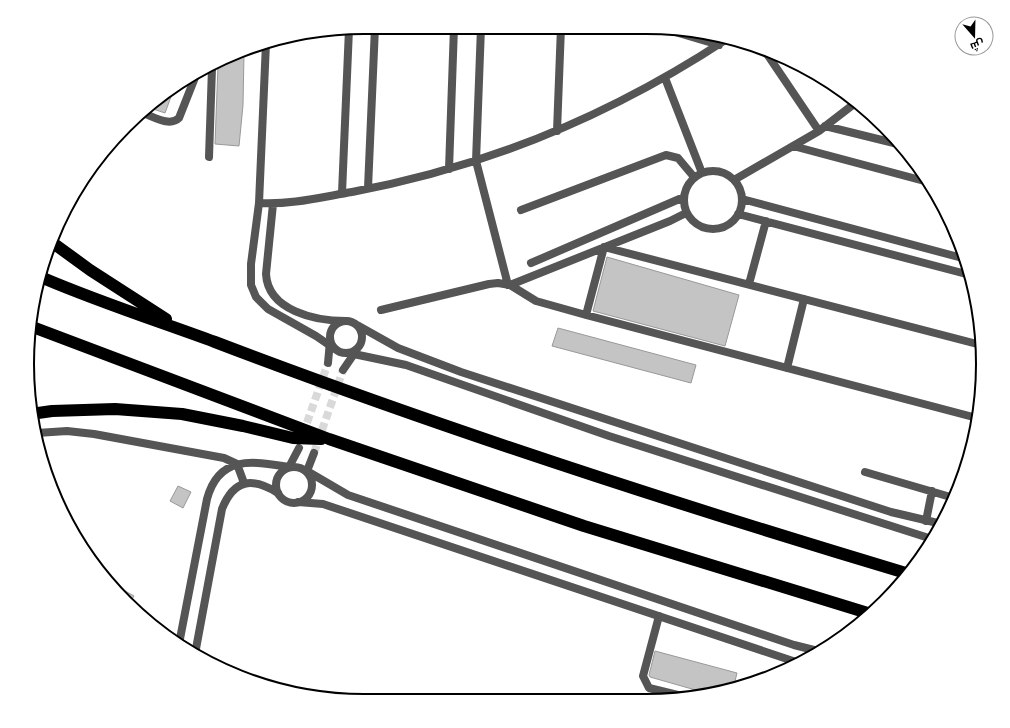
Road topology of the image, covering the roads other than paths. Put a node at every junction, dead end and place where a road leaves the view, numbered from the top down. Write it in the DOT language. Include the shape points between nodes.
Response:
graph roads {
  1 [pos="375,34"];
  2 [pos="454,34"];
  3 [pos="481,34"];
  4 [pos="561,34"];
  5 [pos="349,35"];
  6 [pos="695,38"];
  7 [pos="722,43"];
  8 [pos="719,45"];
  9 [pos="266,49"];
  10 [pos="770,58"];
  11 [pos="212,71"];
  12 [pos="665,78"];
  13 [pos="194,82"];
  14 [pos="852,106"];
  15 [pos="148,115"];
  16 [pos="822,128"];
  17 [pos="557,131"];
  18 [pos="891,143"];
  19 [pos="793,146"];
  20 [pos="209,157"];
  21 [pos="476,161"];
  22 [pos="449,169"];
  23 [pos="702,173"];
  24 [pos="694,177"];
  25 [pos="734,180"];
  26 [pos="919,180"];
  27 [pos="368,188"];
  28 [pos="342,193"];
  29 [pos="684,197"];
  30 [pos="742,199"];
  31 [pos="259,202"];
  32 [pos="273,204"];
  33 [pos="521,210"];
  34 [pos="686,213"];
  35 [pos="738,214"];
  36 [pos="766,221"];
  37 [pos="56,245"];
  38 [pos="604,247"];
  39 [pos="958,257"];
  40 [pos="531,264"];
  41 [pos="963,273"];
  42 [pos="45,279"];
  43 [pos="749,284"];
  44 [pos="509,285"];
  45 [pos="804,299"];
  46 [pos="381,310"];
  47 [pos="586,315"];
  48 [pos="346,321"];
  49 [pos="357,325"];
  50 [pos="36,328"];
  51 [pos="185,331"];
  52 [pos="975,343"];
  53 [pos="332,345"];
  54 [pos="353,353"];
  55 [pos="328,363"];
  56 [pos="787,368"];
  57 [pos="343,370"];
  58 [pos="38,413"];
  59 [pos="972,417"];
  60 [pos="41,433"];
  61 [pos="329,439"];
  62 [pos="299,448"];
  63 [pos="314,453"];
  64 [pos="237,464"];
  65 [pos="288,467"];
  66 [pos="307,471"];
  67 [pos="864,472"];
  68 [pos="244,483"];
  69 [pos="932,491"];
  70 [pos="278,493"];
  71 [pos="948,496"];
  72 [pos="298,502"];
  73 [pos="926,521"];
  74 [pos="935,523"];
  75 [pos="926,538"];
  76 [pos="902,572"];
  77 [pos="864,612"];
  78 [pos="659,616"];
  79 [pos="180,638"];
  80 [pos="196,648"];
  81 [pos="812,649"];
  82 [pos="791,660"];
  83 [pos="669,693"];
  1 -- 27 [label="street"];
  2 -- 22 [label="street"];
  3 -- 21 [label="street"];
  4 -- 17 [label="street"];
  5 -- 28 [label="street"];
  6 -- 8 [label="street"];
  7 -- 8 [label="street"];
  8 -- 12 [label="street"];
  9 -- 31 [label="street"];
  10 -- 16 [label="street"];
  11 -- 20 [label="street"];
  12 -- 17 [label="street"];
  12 -- 23 [label="street"];
  13 -- 15 [label="street" via="180,118 170,122"];
  14 -- 16 [label="street"];
  16 -- 18 [label="street"];
  16 -- 19 [label="street"];
  17 -- 21 [label="street"];
  19 -- 25 [label="street"];
  19 -- 26 [label="street"];
  21 -- 22 [label="street"];
  21 -- 44 [label="street"];
  22 -- 27 [label="street"];
  23 -- 24 [label="street"];
  23 -- 25 [label="street" via="720,172"];
  24 -- 29 [label="street" via="686,188"];
  24 -- 33 [label="street" via="678,158 666,155"];
  25 -- 30 [label="street" via="740,189"];
  27 -- 28 [label="street"];
  28 -- 32 [label="street"];
  29 -- 34 [label="street"];
  29 -- 40 [label="street"];
  30 -- 35 [label="street"];
  30 -- 39 [label="street"];
  31 -- 32 [label="street"];
  31 -- 53 [label="street" via="250,274 254,294 268,309"];
  32 -- 48 [label="street" via="266,274 270,290 282,303 301,313 331,321"];
  34 -- 35 [label="street" via="697,225 714,229 728,225"];
  34 -- 38 [label="street"];
  35 -- 36 [label="street"];
  36 -- 41 [label="street"];
  36 -- 43 [label="street"];
  37 -- 51 [label="highway"];
  38 -- 43 [label="street"];
  38 -- 44 [label="street"];
  38 -- 47 [label="street"];
  42 -- 51 [label="highway"];
  43 -- 45 [label="street"];
  44 -- 46 [label="street" via="490,284"];
  44 -- 47 [label="street" via="536,301"];
  45 -- 52 [label="street"];
  45 -- 56 [label="street"];
  47 -- 56 [label="street"];
  48 -- 49 [label="street"];
  48 -- 53 [label="street" via="333,329"];
  49 -- 54 [label="street" via="363,338"];
  49 -- 73 [label="street" via="398,348 460,372 891,512"];
  50 -- 61 [label="highway"];
  51 -- 76 [label="highway" via="500,445 726,519"];
  53 -- 54 [label="street" via="339,352"];
  53 -- 55 [label="street"];
  54 -- 57 [label="street"];
  54 -- 75 [label="street" via="406,365 609,436"];
  56 -- 59 [label="street"];
  58 -- 61 [label="highway" via="93,409 182,414 293,438"];
  60 -- 64 [label="street" via="67,431 94,434 224,458"];
  61 -- 77 [label="highway" via="584,526"];
  62 -- 65 [label="street"];
  63 -- 66 [label="street"];
  64 -- 65 [label="street" via="260,462"];
  64 -- 68 [label="street"];
  64 -- 79 [label="street" via="220,475 210,490"];
  65 -- 66 [label="street" via="298,467"];
  65 -- 70 [label="street" via="278,478"];
  66 -- 72 [label="street" via="312,479 311,491 304,500"];
  66 -- 81 [label="street" via="348,495 368,503"];
  67 -- 69 [label="street"];
  68 -- 70 [label="street" via="262,485"];
  68 -- 80 [label="street" via="230,494 222,509"];
  69 -- 71 [label="street"];
  69 -- 73 [label="street"];
  70 -- 72 [label="street" via="289,502"];
  72 -- 78 [label="street" via="323,504"];
  73 -- 74 [label="street"];
  78 -- 82 [label="street"];
  78 -- 83 [label="street" via="643,676 649,688"];
}
